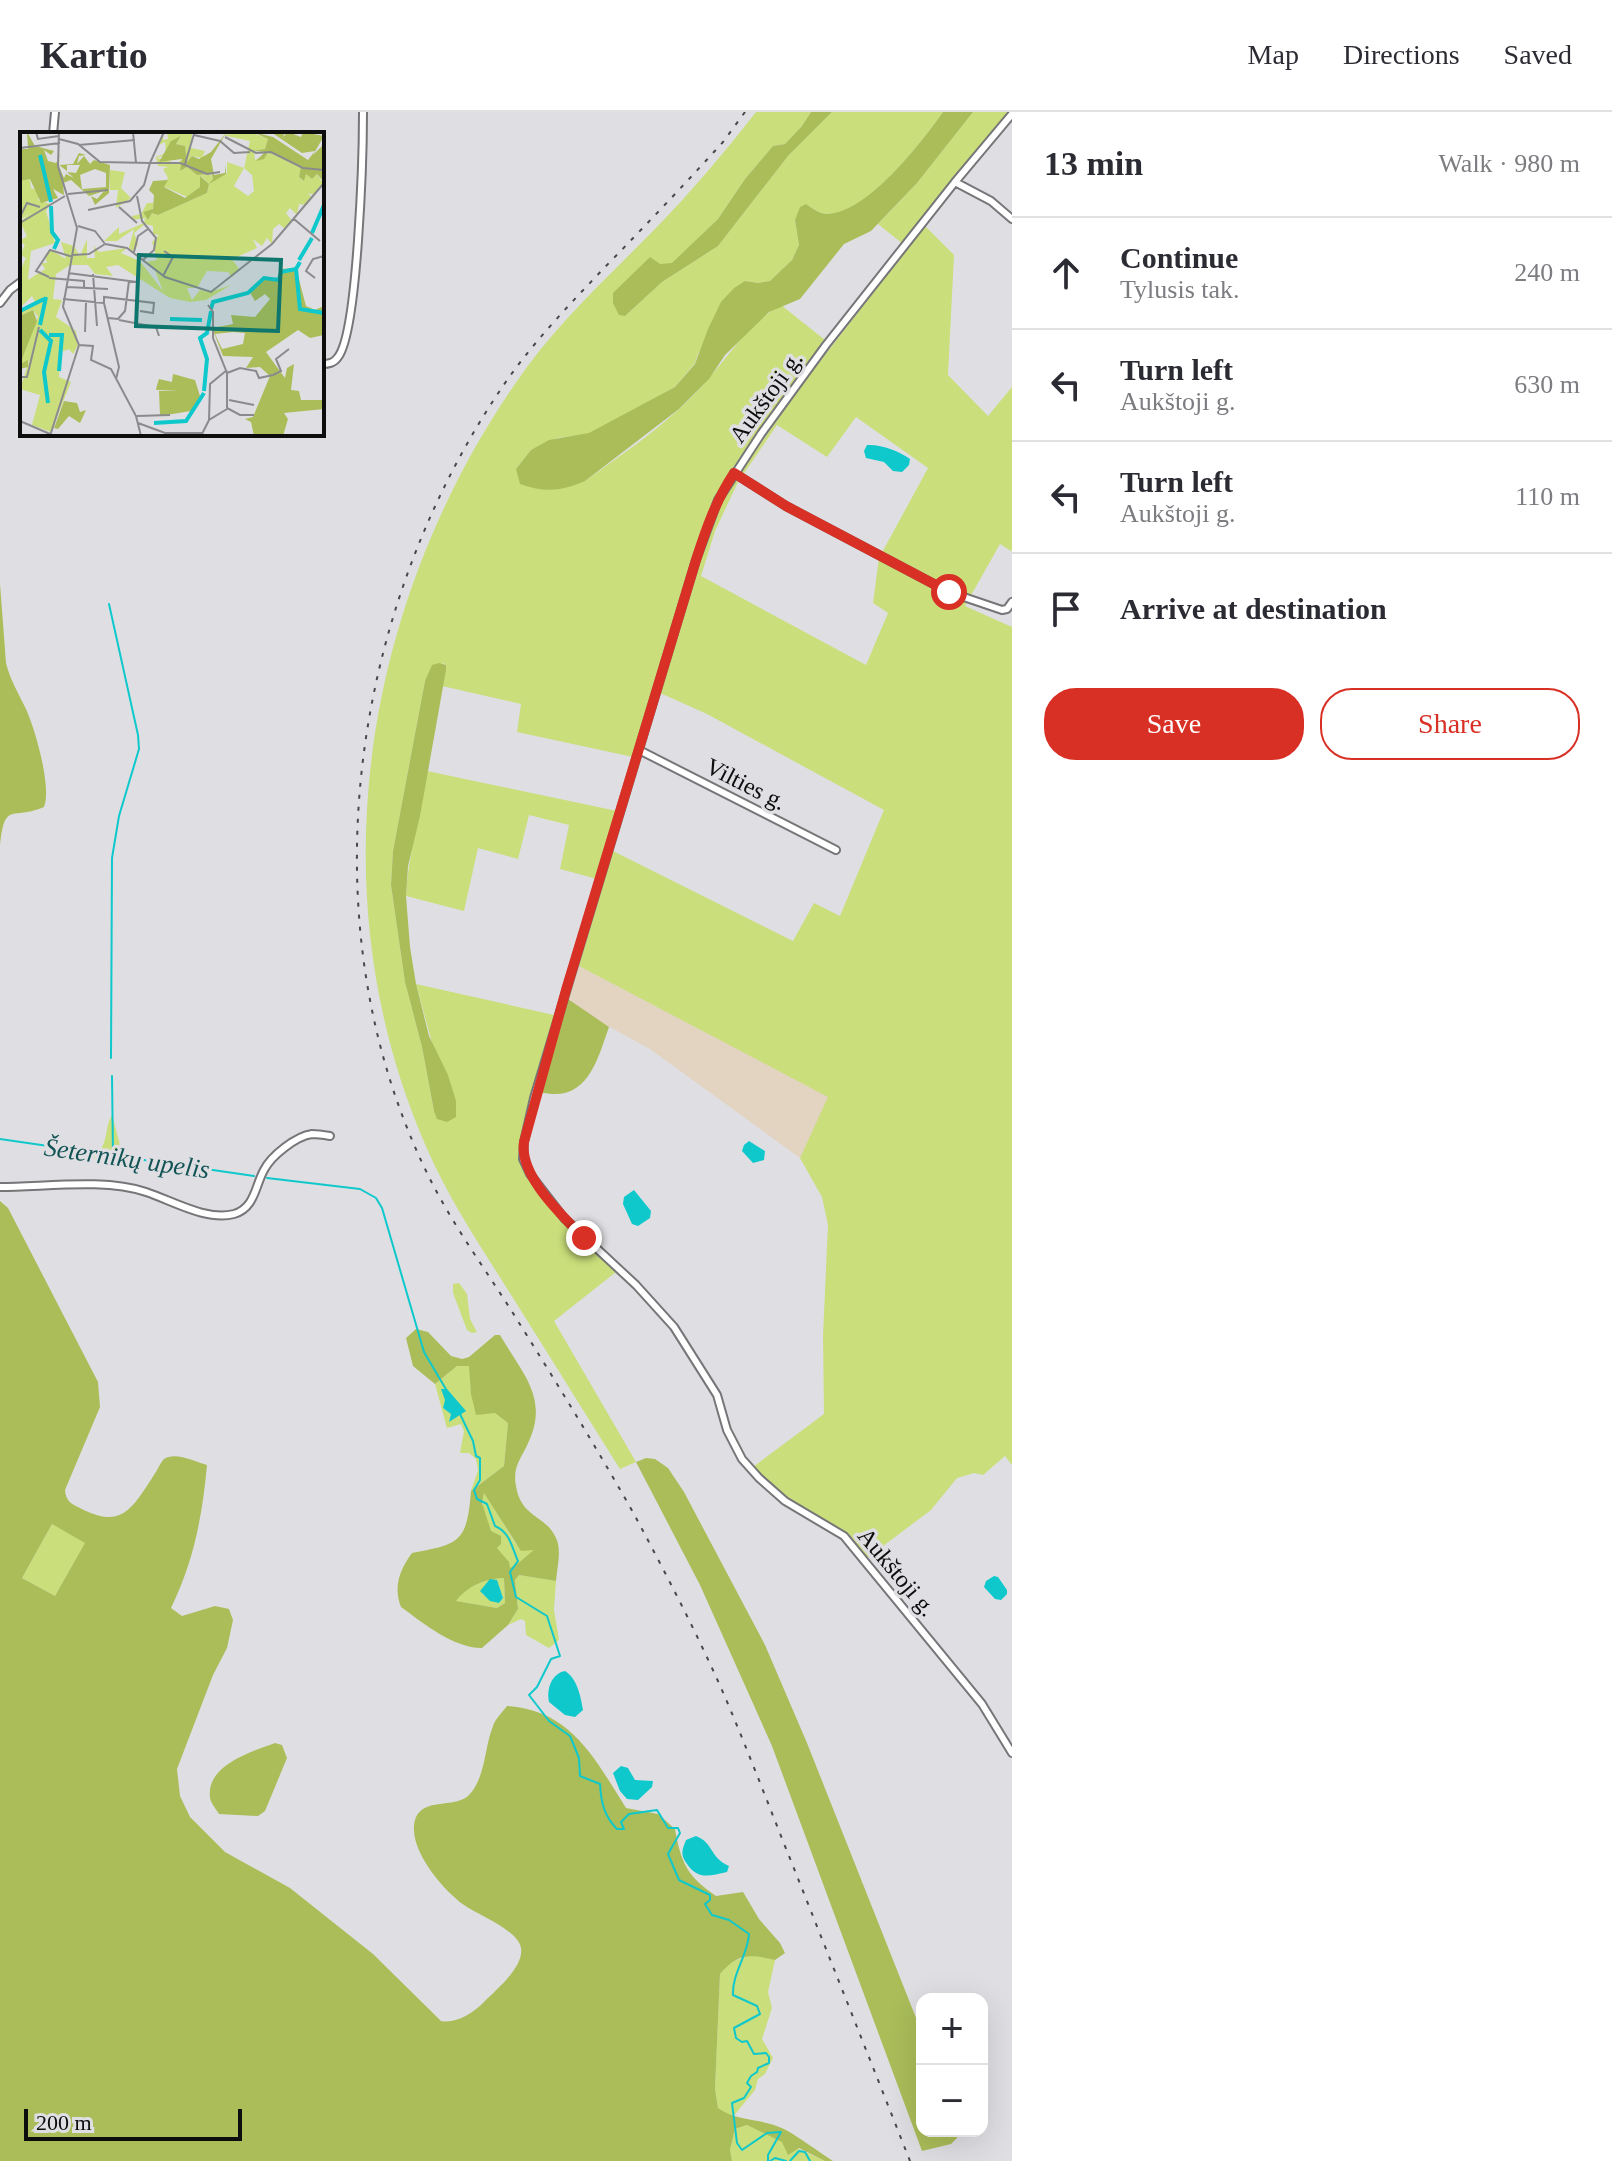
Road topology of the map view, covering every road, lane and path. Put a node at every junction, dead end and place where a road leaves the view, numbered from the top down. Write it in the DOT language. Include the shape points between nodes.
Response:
graph roads {
  1 [pos="55,112"];
  2 [pos="363,112"];
  3 [pos="1012,114"];
  4 [pos="53,132"];
  5 [pos="955,182"];
  6 [pos="1012,219"];
  7 [pos="20,282"];
  8 [pos="0,303"];
  9 [pos="324,364"];
  10 [pos="734,473"];
  11 [pos="1012,602"];
  12 [pos="639,750"];
  13 [pos="836,850"];
  14 [pos="330,1136"];
  15 [pos="0,1187"];
  16 [pos="1012,1753"];
  1 -- 4 [label="street"];
  2 -- 9 [label="street" via="351,313 340,356"];
  3 -- 5 [label="street, Aukštoji g."];
  5 -- 6 [label="street"];
  5 -- 10 [label="street, Aukštoji g." via="826,345"];
  7 -- 8 [label="street"];
  10 -- 11 [label="street" via="949,592 1002,610"];
  10 -- 12 [label="street, Aukštoji g." via="703,536"];
  12 -- 13 [label="street, Vilties g."];
  12 -- 16 [label="street, Aukštoji g." via="534,1098 522,1151 526,1166 564,1218 674,1327 717,1395 742,1459 785,1501 844,1536 982,1704"];
  14 -- 15 [label="street" via="312,1134 287,1147 264,1168 251,1202 229,1215 201,1212 125,1188"];
}
